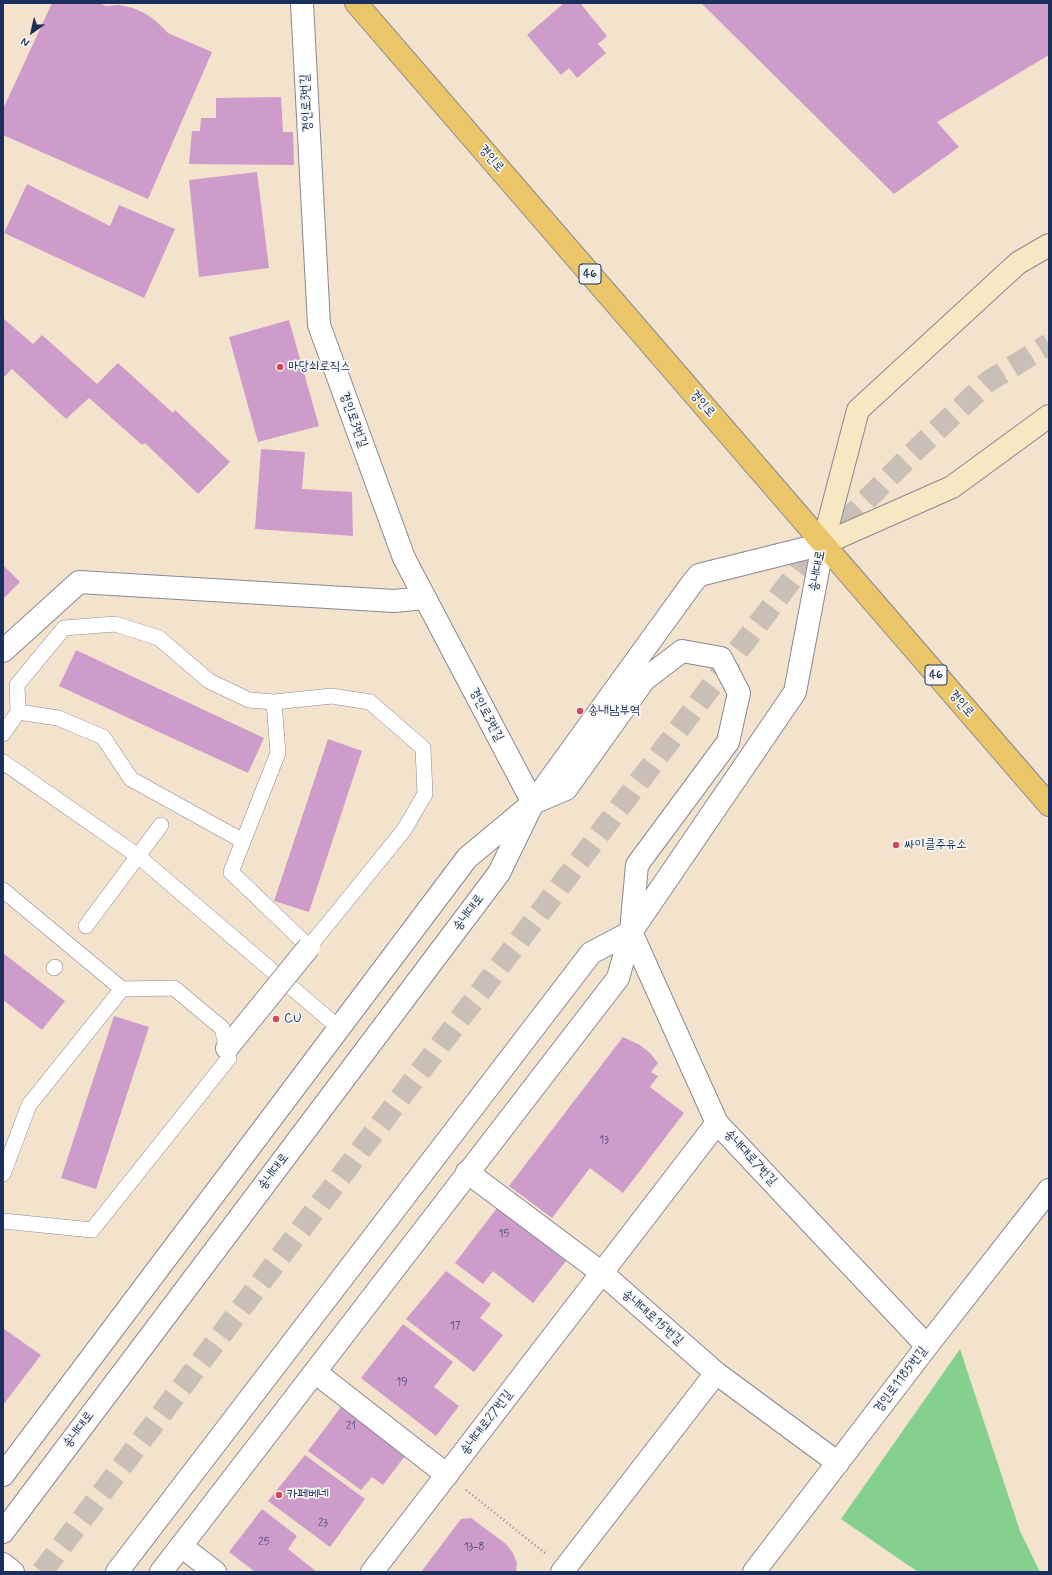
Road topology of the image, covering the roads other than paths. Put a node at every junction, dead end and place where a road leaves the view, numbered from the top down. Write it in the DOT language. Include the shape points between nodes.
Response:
graph roads {
  1 [pos="302,3"];
  2 [pos="356,3"];
  3 [pos="1049,244"];
  4 [pos="1049,416"];
  5 [pos="823,544"];
  6 [pos="425,598"];
  7 [pos="3,651"];
  8 [pos="274,702"];
  9 [pos="18,712"];
  10 [pos="3,734"];
  11 [pos="3,762"];
  12 [pos="533,803"];
  13 [pos="1049,806"];
  14 [pos="161,826"];
  15 [pos="243,841"];
  16 [pos="138,856"];
  17 [pos="3,890"];
  18 [pos="86,926"];
  19 [pos="631,932"];
  20 [pos="309,947"];
  21 [pos="122,988"];
  22 [pos="339,1028"];
  23 [pos="227,1048"];
  24 [pos="717,1123"];
  25 [pos="467,1172"];
  26 [pos="3,1174"];
  27 [pos="1049,1190"];
  28 [pos="3,1221"];
  29 [pos="602,1273"];
  30 [pos="927,1346"];
  31 [pos="315,1372"];
  32 [pos="716,1373"];
  33 [pos="838,1463"];
  34 [pos="3,1474"];
  35 [pos="447,1475"];
  36 [pos="3,1532"];
  37 [pos="181,1546"];
  38 [pos="3,1564"];
  39 [pos="563,1570"];
  40 [pos="13,1572"];
  41 [pos="117,1572"];
  42 [pos="160,1572"];
  43 [pos="214,1572"];
  44 [pos="372,1572"];
  45 [pos="754,1572"];
  1 -- 6 [label="street, 경인로3번길" via="318,325 404,558"];
  2 -- 5 [label="main road, 경인로 / 46"];
  3 -- 5 [label="main road" via="1018,263 858,410"];
  4 -- 5 [label="main road" via="952,487"];
  5 -- 12 [label="street, 송내대로" via="699,575"];
  5 -- 13 [label="main road, 경인로 / 46"];
  5 -- 19 [label="street, 송내대로" via="795,692"];
  6 -- 7 [label="street" via="394,601 79,582"];
  6 -- 12 [label="street, 경인로3번길"];
  8 -- 9 [label="lane" via="249,700 208,681 158,638 115,624 64,628 17,685"];
  8 -- 15 [label="lane" via="278,753"];
  8 -- 20 [label="lane" via="332,696 370,702 423,748 425,794 404,830"];
  9 -- 10 [label="lane"];
  9 -- 15 [label="lane" via="58,718 103,737 131,779"];
  11 -- 16 [label="lane"];
  12 -- 19 [label="street" via="566,789 644,680 682,651 721,658 739,693 728,742 637,865"];
  12 -- 22 [label="street, 송내대로" via="467,858"];
  12 -- 36 [label="street, 송내대로" via="499,873"];
  14 -- 16 [label="lane"];
  15 -- 20 [label="lane" via="230,872"];
  16 -- 18 [label="lane"];
  16 -- 22 [label="lane"];
  17 -- 21 [label="lane"];
  19 -- 24 [label="street, 송내대로7번길"];
  19 -- 25 [label="street, 송내대로" via="618,978"];
  19 -- 41 [label="street, 송내대로" via="591,953"];
  20 -- 23 [label="street, bridge"];
  21 -- 23 [label="lane" via="174,988 222,1028"];
  21 -- 26 [label="lane" via="29,1105"];
  22 -- 34 [label="street, 송내대로"];
  23 -- 28 [label="lane" via="229,1058 92,1230"];
  24 -- 29 [label="street, 송내대로27번길"];
  24 -- 30 [label="street, 송내대로7번길"];
  25 -- 29 [label="street, 송내대로15번길"];
  25 -- 31 [label="street, 송내대로"];
  27 -- 30 [label="street, 경인로1185번길"];
  29 -- 32 [label="street, 송내대로15번길"];
  29 -- 35 [label="street, 송내대로27번길"];
  30 -- 33 [label="street, 경인로1185번길"];
  31 -- 35 [label="street"];
  31 -- 37 [label="street, 송내대로"];
  32 -- 33 [label="street, 송내대로15번길"];
  32 -- 39 [label="street"];
  33 -- 45 [label="street, 경인로1185번길"];
  35 -- 44 [label="street, 송내대로27번길"];
  37 -- 42 [label="street, 송내대로"];
  37 -- 43 [label="street"];
  38 -- 40 [label="street"];
}
